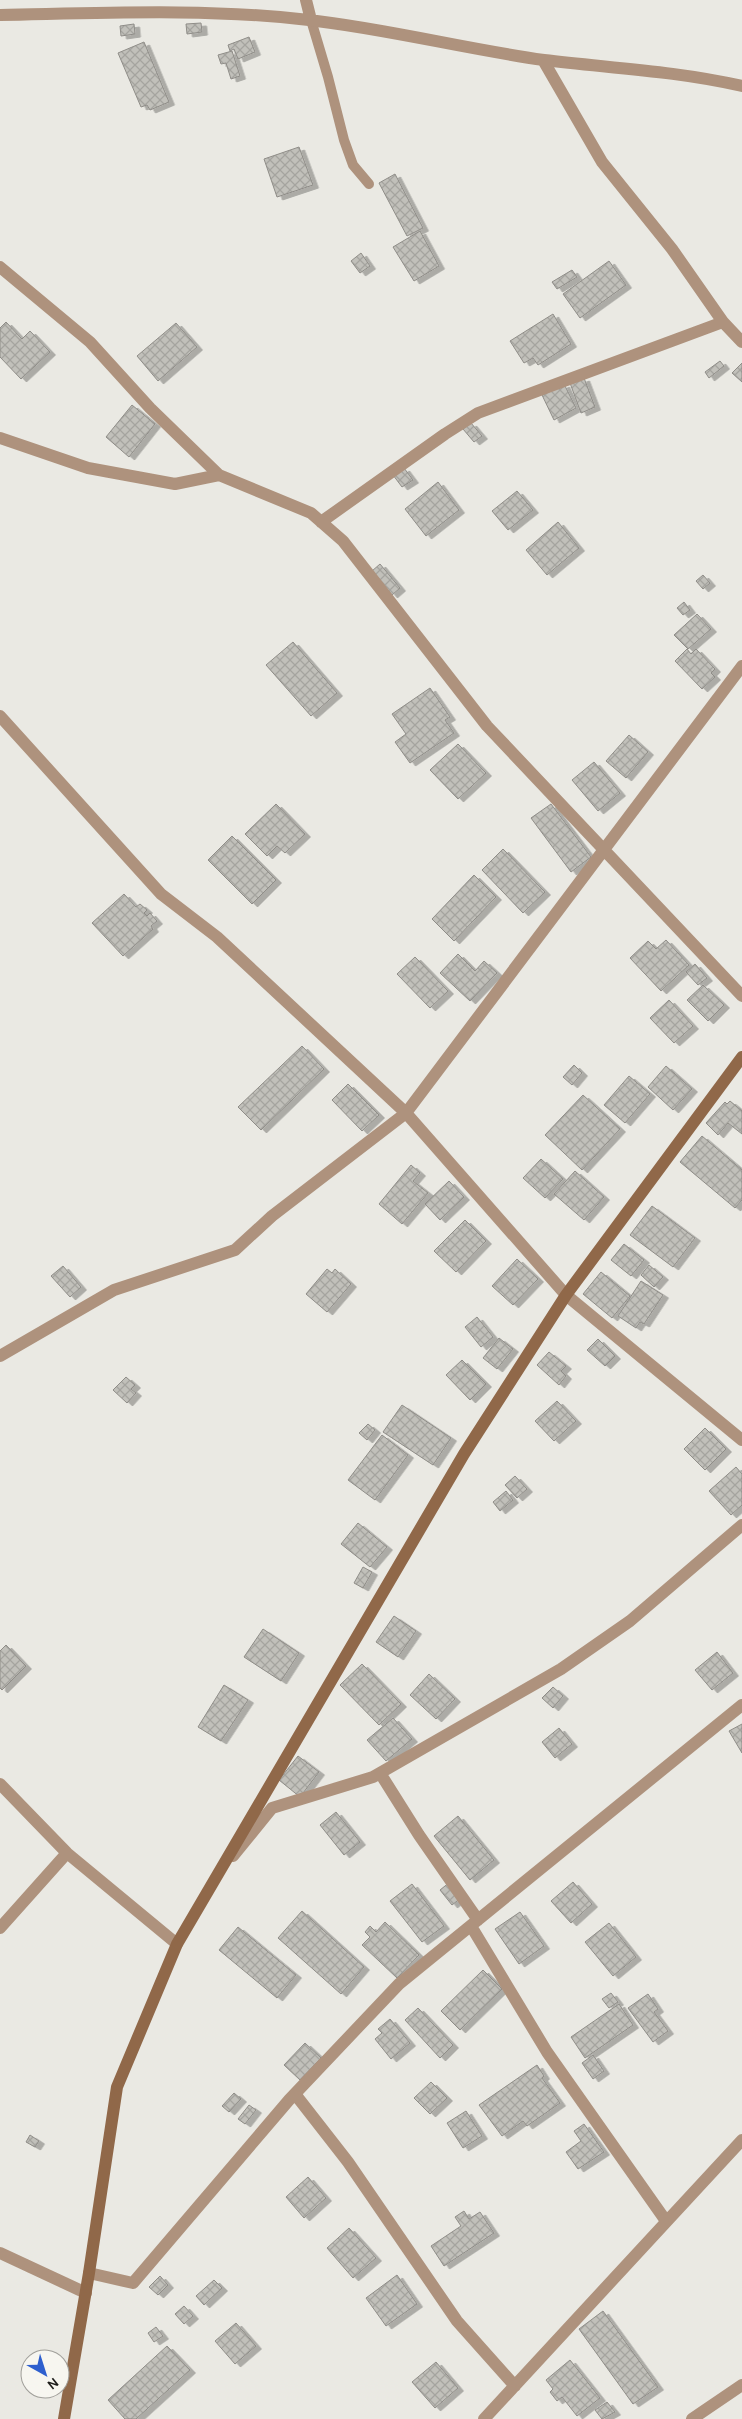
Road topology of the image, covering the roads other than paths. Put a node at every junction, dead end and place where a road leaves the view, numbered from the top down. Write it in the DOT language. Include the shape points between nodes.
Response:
graph roads {
  1 [pos="119,0"];
  2 [pos="306,0"];
  3 [pos="129,12"];
  4 [pos="0,15"];
  5 [pos="311,20"];
  6 [pos="543,60"];
  7 [pos="742,86"];
  8 [pos="369,184"];
  9 [pos="0,267"];
  10 [pos="723,322"];
  11 [pos="742,342"];
  12 [pos="0,438"];
  13 [pos="219,475"];
  14 [pos="321,522"];
  15 [pos="742,666"];
  16 [pos="0,716"];
  17 [pos="602,849"];
  18 [pos="742,996"];
  19 [pos="742,1057"];
  20 [pos="406,1113"];
  21 [pos="566,1295"];
  22 [pos="0,1356"];
  23 [pos="742,1440"];
  24 [pos="742,1525"];
  25 [pos="742,1705"];
  26 [pos="380,1773"];
  27 [pos="0,1784"];
  28 [pos="67,1853"];
  29 [pos="214,1879"];
  30 [pos="474,1923"];
  31 [pos="0,1928"];
  32 [pos="177,1944"];
  33 [pos="295,2094"];
  34 [pos="742,2140"];
  35 [pos="666,2221"];
  36 [pos="0,2252"];
  37 [pos="89,2273"];
  38 [pos="86,2293"];
  39 [pos="742,2385"];
  40 [pos="514,2386"];
  41 [pos="64,2419"];
  42 [pos="484,2419"];
  43 [pos="692,2419"];
  1 -- 3 [label="street"];
  2 -- 5 [label="street"];
  3 -- 4 [label="street"];
  3 -- 5 [label="street"];
  5 -- 6 [label="street"];
  5 -- 8 [label="lane" via="344,140 353,165"];
  6 -- 7 [label="street" via="699,76"];
  6 -- 10 [label="street" via="602,162 672,249"];
  9 -- 13 [label="street" via="90,342 150,408"];
  10 -- 11 [label="street"];
  10 -- 14 [label="street" via="478,413"];
  12 -- 13 [label="street" via="88,468 175,484"];
  13 -- 14 [label="street" via="311,513"];
  14 -- 17 [label="street" via="343,541 487,726"];
  15 -- 17 [label="street"];
  16 -- 20 [label="street" via="161,894 217,937"];
  17 -- 18 [label="street"];
  17 -- 20 [label="street"];
  19 -- 21 [label="street"];
  20 -- 21 [label="street"];
  20 -- 22 [label="street" via="272,1216 235,1250 114,1290"];
  21 -- 23 [label="street"];
  21 -- 29 [label="street" via="464,1454"];
  24 -- 26 [label="street" via="630,1621 561,1669"];
  25 -- 30 [label="street"];
  26 -- 29 [label="street" via="272,1808"];
  26 -- 30 [label="street"];
  27 -- 28 [label="street"];
  28 -- 31 [label="street"];
  28 -- 32 [label="street"];
  29 -- 32 [label="street"];
  30 -- 33 [label="street" via="400,1984"];
  30 -- 35 [label="street" via="547,2052"];
  32 -- 37 [label="street" via="117,2087"];
  33 -- 37 [label="street" via="133,2283"];
  33 -- 40 [label="street" via="348,2162 458,2321"];
  34 -- 35 [label="street"];
  35 -- 40 [label="street"];
  36 -- 38 [label="street"];
  37 -- 38 [label="street"];
  38 -- 41 [label="street"];
  39 -- 43 [label="street"];
  40 -- 42 [label="street"];
}
